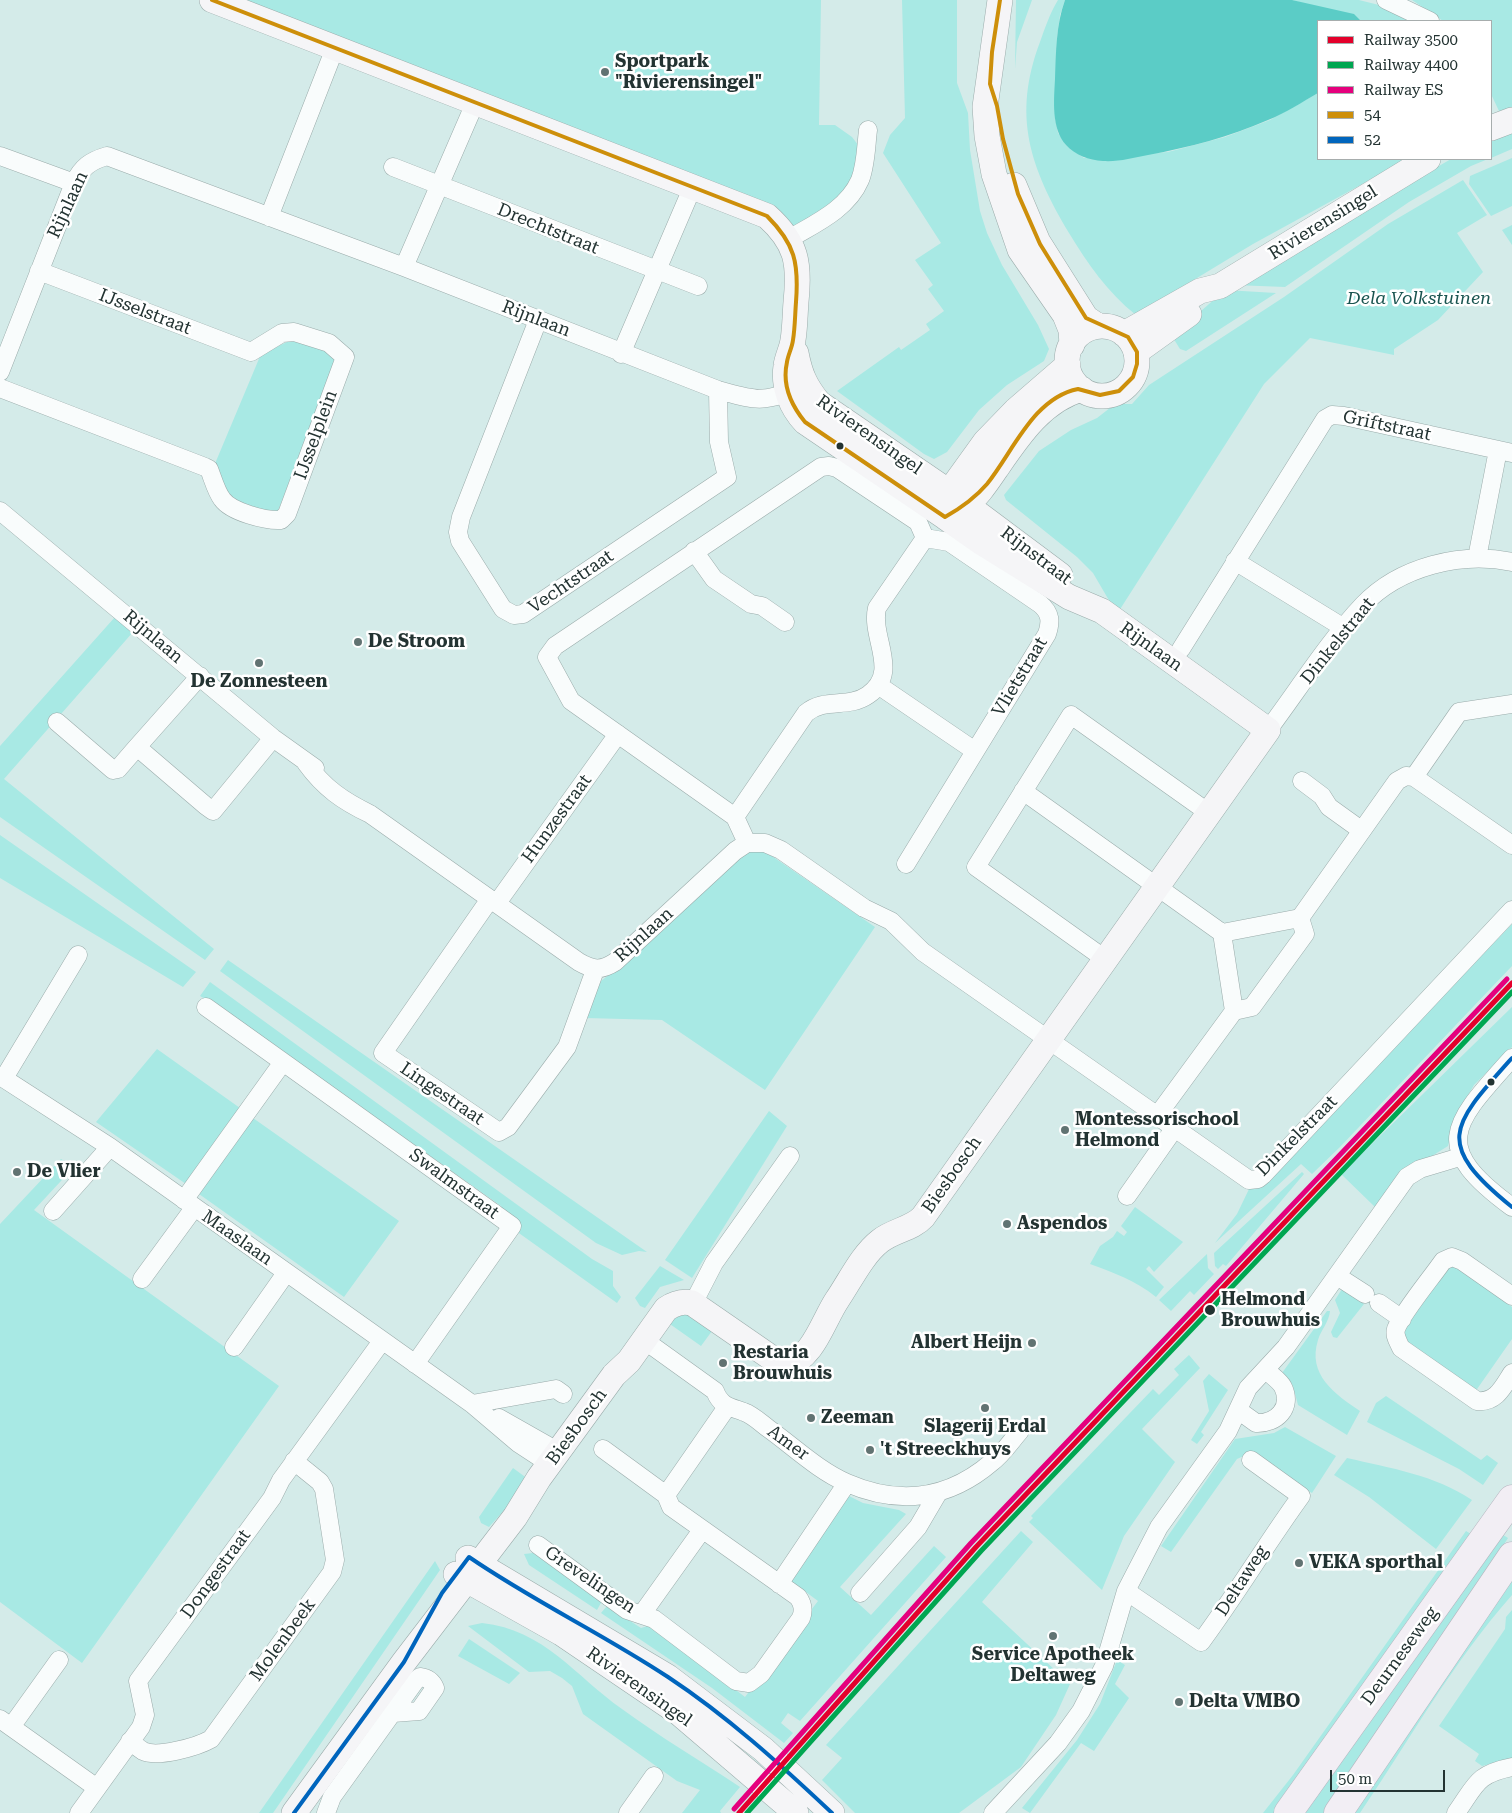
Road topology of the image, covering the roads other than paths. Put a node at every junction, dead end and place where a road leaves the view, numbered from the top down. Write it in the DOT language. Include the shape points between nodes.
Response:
graph roads {
  1 [pos="212,0"];
  2 [pos="1000,0"];
  3 [pos="1386,0"];
  4 [pos="1428,20"];
  5 [pos="334,48"];
  6 [pos="990,86"];
  7 [pos="475,103"];
  8 [pos="1512,120"];
  9 [pos="1492,128"];
  10 [pos="868,130"];
  11 [pos="0,156"];
  12 [pos="1426,160"];
  13 [pos="393,167"];
  14 [pos="74,183"];
  15 [pos="440,186"];
  16 [pos="693,186"];
  17 [pos="269,217"];
  18 [pos="788,239"];
  19 [pos="404,267"];
  20 [pos="39,271"];
  21 [pos="657,271"];
  22 [pos="698,286"];
  23 [pos="538,320"];
  24 [pos="1098,326"];
  25 [pos="1130,343"];
  26 [pos="251,352"];
  27 [pos="621,354"];
  28 [pos="1070,355"];
  29 [pos="0,372"];
  30 [pos="0,388"];
  31 [pos="1082,389"];
  32 [pos="718,390"];
  33 [pos="797,390"];
  34 [pos="1505,451"];
  35 [pos="954,504"];
  36 [pos="0,511"];
  37 [pos="925,538"];
  38 [pos="694,551"];
  39 [pos="1477,558"];
  40 [pos="1235,562"];
  41 [pos="1512,562"];
  42 [pos="1102,611"];
  43 [pos="785,622"];
  44 [pos="1344,628"];
  45 [pos="1181,649"];
  46 [pos="200,676"];
  47 [pos="878,685"];
  48 [pos="1512,704"];
  49 [pos="57,722"];
  50 [pos="1268,730"];
  51 [pos="618,734"];
  52 [pos="273,738"];
  53 [pos="136,747"];
  54 [pos="975,751"];
  55 [pos="1414,777"];
  56 [pos="1302,782"];
  57 [pos="1023,791"];
  58 [pos="1209,813"];
  59 [pos="735,817"];
  60 [pos="1361,830"];
  61 [pos="747,843"];
  62 [pos="1512,845"];
  63 [pos="906,864"];
  64 [pos="1158,887"];
  65 [pos="493,901"];
  66 [pos="1512,910"];
  67 [pos="1300,918"];
  68 [pos="1222,933"];
  69 [pos="78,956"];
  70 [pos="1105,959"];
  71 [pos="595,970"];
  72 [pos="206,1007"];
  73 [pos="1234,1011"];
  74 [pos="1048,1040"];
  75 [pos="1512,1058"];
  76 [pos="283,1062"];
  77 [pos="2,1077"];
  78 [pos="1157,1116"];
  79 [pos="1174,1128"];
  80 [pos="110,1147"];
  81 [pos="790,1156"];
  82 [pos="1460,1157"];
  83 [pos="1127,1196"];
  84 [pos="189,1204"];
  85 [pos="1512,1207"];
  86 [pos="53,1211"];
  87 [pos="286,1273"];
  88 [pos="1337,1276"];
  89 [pos="142,1279"];
  90 [pos="1512,1296"];
  91 [pos="695,1298"];
  92 [pos="1402,1319"];
  93 [pos="639,1337"];
  94 [pos="382,1341"];
  95 [pos="234,1347"];
  96 [pos="415,1364"];
  97 [pos="1266,1370"];
  98 [pos="1512,1373"];
  99 [pos="563,1394"];
  100 [pos="472,1404"];
  101 [pos="727,1407"];
  102 [pos="1238,1410"];
  103 [pos="1020,1431"];
  104 [pos="603,1449"];
  105 [pos="1251,1460"];
  106 [pos="294,1461"];
  107 [pos="549,1465"];
  108 [pos="847,1483"];
  109 [pos="938,1493"];
  110 [pos="666,1495"];
  111 [pos="1512,1499"];
  112 [pos="702,1530"];
  113 [pos="538,1545"];
  114 [pos="1512,1556"];
  115 [pos="468,1569"];
  116 [pos="779,1584"];
  117 [pos="1126,1591"];
  118 [pos="860,1593"];
  119 [pos="642,1614"];
  120 [pos="59,1660"];
  121 [pos="393,1713"];
  122 [pos="6,1723"];
  123 [pos="130,1741"];
  124 [pos="1512,1768"];
  125 [pos="654,1776"];
  126 [pos="97,1788"];
  127 [pos="80,1813"];
  128 [pos="294,1813"];
  129 [pos="326,1813"];
  130 [pos="628,1813"];
  131 [pos="796,1813"];
  132 [pos="832,1813"];
  133 [pos="993,1813"];
  134 [pos="1288,1813"];
  135 [pos="1338,1813"];
  136 [pos="1456,1813"];
  1 -- 5 [label="street, Rivierensingel"];
  2 -- 6 [label="street"];
  3 -- 4 [label="street"];
  5 -- 7 [label="street, Rivierensingel"];
  5 -- 17 [label="street"];
  6 -- 24 [label="street" via="998,106 1000,133 1017,197 1038,242 1086,318"];
  6 -- 28 [label="street" via="985,107 987,136 1002,202 1020,250 1065,315 1071,330"];
  7 -- 15 [label="street"];
  7 -- 16 [label="street, Rivierensingel"];
  8 -- 9 [label="street"];
  10 -- 18 [label="street" via="860,180 848,198 834,212"];
  11 -- 14 [label="street"];
  12 -- 25 [label="street, Rivierensingel" via="1217,287 1205,303"];
  13 -- 15 [label="street, Drechtstraat"];
  14 -- 17 [label="street, Rijnlaan" via="82,169 107,156"];
  14 -- 20 [label="street, Rijnlaan"];
  15 -- 19 [label="street"];
  15 -- 21 [label="street, Drechtstraat"];
  16 -- 18 [label="street, Rivierensingel" via="767,216"];
  16 -- 21 [label="street"];
  17 -- 19 [label="street, Rijnlaan"];
  18 -- 33 [label="street, Rivierensingel" via="799,272 793,341 801,378"];
  19 -- 23 [label="street, Rijnlaan"];
  20 -- 26 [label="street, IJsselstraat"];
  20 -- 29 [label="street, Rijnlaan"];
  21 -- 22 [label="street, Drechtstraat"];
  21 -- 27 [label="street"];
  23 -- 27 [label="street, Rijnlaan"];
  23 -- 32 [label="street, Vechtstraat" via="458,532 460,541 503,609 514,615 523,614 727,477 719,442"];
  24 -- 25 [label="street" via="1107,326"];
  24 -- 28 [label="street" via="1082,332"];
  25 -- 31 [label="street" via="1135,373 1122,389 1102,396"];
  26 -- 30 [label="street, IJsselplein" via="282,332 294,332 329,343 345,357 287,514 281,520 269,521 230,507 222,499 209,469"];
  27 -- 32 [label="street, Rijnlaan"];
  28 -- 31 [label="street" via="1070,374"];
  28 -- 35 [label="street" via="985,442"];
  31 -- 35 [label="street" via="1050,404 1016,439 985,485"];
  32 -- 33 [label="street, Rijnlaan" via="753,400"];
  33 -- 35 [label="street, Rivierensingel" via="819,402"];
  34 -- 39 [label="street, Griftstraat"];
  34 -- 40 [label="street, Griftstraat" via="1332,415 1320,425"];
  35 -- 42 [label="street, Rijnstraat" via="1075,587"];
  36 -- 46 [label="street, Rijnlaan"];
  37 -- 38 [label="street" via="918,522 838,468 829,466 821,467"];
  37 -- 47 [label="street" via="877,608 876,630 885,660"];
  37 -- 54 [label="street, Vlietstraat" via="949,542 1040,604 1050,620 1047,634"];
  38 -- 43 [label="street" via="714,579"];
  38 -- 51 [label="street" via="555,646 547,657 571,702"];
  39 -- 41 [label="street, Dinkelstraat"];
  39 -- 44 [label="street, Dinkelstraat" via="1426,567 1402,578 1364,604"];
  40 -- 44 [label="street"];
  40 -- 45 [label="street, Griftstraat"];
  42 -- 50 [label="street, Rijnlaan"];
  44 -- 50 [label="street, Dinkelstraat"];
  46 -- 52 [label="street, Rijnlaan"];
  46 -- 53 [label="street"];
  47 -- 54 [label="street"];
  47 -- 59 [label="street" via="858,701 829,702 806,713"];
  48 -- 55 [label="street" via="1459,712"];
  49 -- 53 [label="street" via="113,770 118,769"];
  50 -- 58 [label="street"];
  51 -- 59 [label="street"];
  51 -- 65 [label="street, Hunzestraat"];
  52 -- 53 [label="street" via="213,811"];
  52 -- 65 [label="street, Rijnlaan" via="338,783 370,814"];
  54 -- 63 [label="street, Vlietstraat"];
  55 -- 60 [label="street" via="1406,776 1397,781"];
  55 -- 62 [label="street"];
  56 -- 60 [label="street"];
  57 -- 58 [label="street" via="1071,715"];
  57 -- 64 [label="street"];
  57 -- 70 [label="street" via="976,867"];
  58 -- 64 [label="street"];
  59 -- 61 [label="street"];
  60 -- 67 [label="street"];
  61 -- 71 [label="street, Rijnlaan" via="734,851 616,962"];
  61 -- 74 [label="street" via="765,842 781,850 864,908 891,921 915,946"];
  64 -- 68 [label="street"];
  64 -- 70 [label="street"];
  65 -- 71 [label="street, Rijnlaan"];
  65 -- 71 [label="street, Lingestraat" via="383,1053 499,1132 508,1127 567,1047"];
  66 -- 79 [label="street, Dinkelstraat" via="1264,1175 1249,1180 1241,1176"];
  67 -- 68 [label="street"];
  67 -- 73 [label="street" via="1305,934 1275,977 1252,1007"];
  68 -- 73 [label="street"];
  69 -- 77 [label="street"];
  70 -- 74 [label="street"];
  72 -- 76 [label="street, Swalmstraat"];
  73 -- 78 [label="street"];
  74 -- 78 [label="street, Dinkelstraat"];
  74 -- 91 [label="street, Biesbosch" via="923,1217 917,1224 891,1233 878,1243 825,1318 795,1348 783,1350 771,1346"];
  75 -- 82 [label="street" via="1478,1096 1460,1125"];
  76 -- 84 [label="street"];
  76 -- 96 [label="street, Swalmstraat" via="512,1226"];
  77 -- 80 [label="street, Maaslaan"];
  78 -- 79 [label="street, Dinkelstraat"];
  79 -- 83 [label="street"];
  80 -- 84 [label="street, Maaslaan"];
  80 -- 86 [label="street"];
  81 -- 91 [label="street" via="714,1263"];
  82 -- 85 [label="street" via="1484,1187"];
  82 -- 88 [label="street" via="1420,1169 1406,1177"];
  84 -- 87 [label="street, Maaslaan"];
  84 -- 89 [label="street"];
  87 -- 94 [label="street, Maaslaan"];
  87 -- 95 [label="street"];
  88 -- 92 [label="street"];
  88 -- 97 [label="street"];
  90 -- 92 [label="street" via="1452,1257 1443,1261"];
  91 -- 93 [label="street, Biesbosch" via="679,1287 670,1289 655,1302"];
  92 -- 98 [label="street" via="1395,1336 1401,1348 1477,1401 1486,1402 1496,1397"];
  93 -- 101 [label="street, Amer" via="716,1392 718,1399"];
  93 -- 107 [label="street, Biesbosch" via="621,1357 614,1375"];
  94 -- 96 [label="street, Maaslaan"];
  94 -- 106 [label="street, Dongestraat"];
  96 -- 100 [label="street, Maaslaan"];
  97 -- 102 [label="street" via="1248,1388"];
  97 -- 102 [label="street" via="1282,1386 1286,1399 1282,1414 1274,1420 1256,1423"];
  99 -- 100 [label="street" via="556,1389"];
  100 -- 107 [label="street, Maaslaan"];
  101 -- 108 [label="street, Amer" via="752,1417"];
  101 -- 110 [label="street"];
  102 -- 117 [label="street" via="1228,1431 1159,1528"];
  103 -- 109 [label="street, Amer" via="980,1472 966,1482"];
  104 -- 110 [label="street, Grevelingen"];
  105 -- 117 [label="street, Deltaweg" via="1301,1496 1201,1642"];
  106 -- 123 [label="street, Dongestraat" via="272,1498 138,1681 145,1715"];
  106 -- 123 [label="street, Molenbeek" via="324,1489 335,1560 332,1572 211,1739 198,1746 154,1754 143,1751"];
  107 -- 115 [label="street, Biesbosch" via="515,1517"];
  108 -- 109 [label="street, Amer" via="907,1498"];
  108 -- 116 [label="street"];
  109 -- 118 [label="street" via="918,1527"];
  110 -- 112 [label="street, Grevelingen" via="671,1507"];
  111 -- 134 [label="main road, Deurneseweg"];
  112 -- 116 [label="street, Grevelingen"];
  112 -- 119 [label="street, Grevelingen"];
  113 -- 119 [label="street, Grevelingen" via="627,1610"];
  114 -- 135 [label="main road, Deurneseweg"];
  115 -- 128 [label="street"];
  115 -- 131 [label="street, Rivierensingel" via="672,1708"];
  115 -- 132 [label="street, Rivierensingel" via="668,1677 763,1750"];
  116 -- 119 [label="street, Grevelingen" via="798,1597 803,1612 761,1674 749,1683 736,1680 654,1619"];
  117 -- 133 [label="street" via="1104,1666 1082,1711"];
  120 -- 122 [label="street"];
  121 -- 129 [label="street" via="332,1797"];
  122 -- 126 [label="street"];
  123 -- 126 [label="street, Dongestraat"];
  124 -- 136 [label="street" via="1483,1776"];
  125 -- 130 [label="street"];
  126 -- 127 [label="street, Dongestraat"];
}
